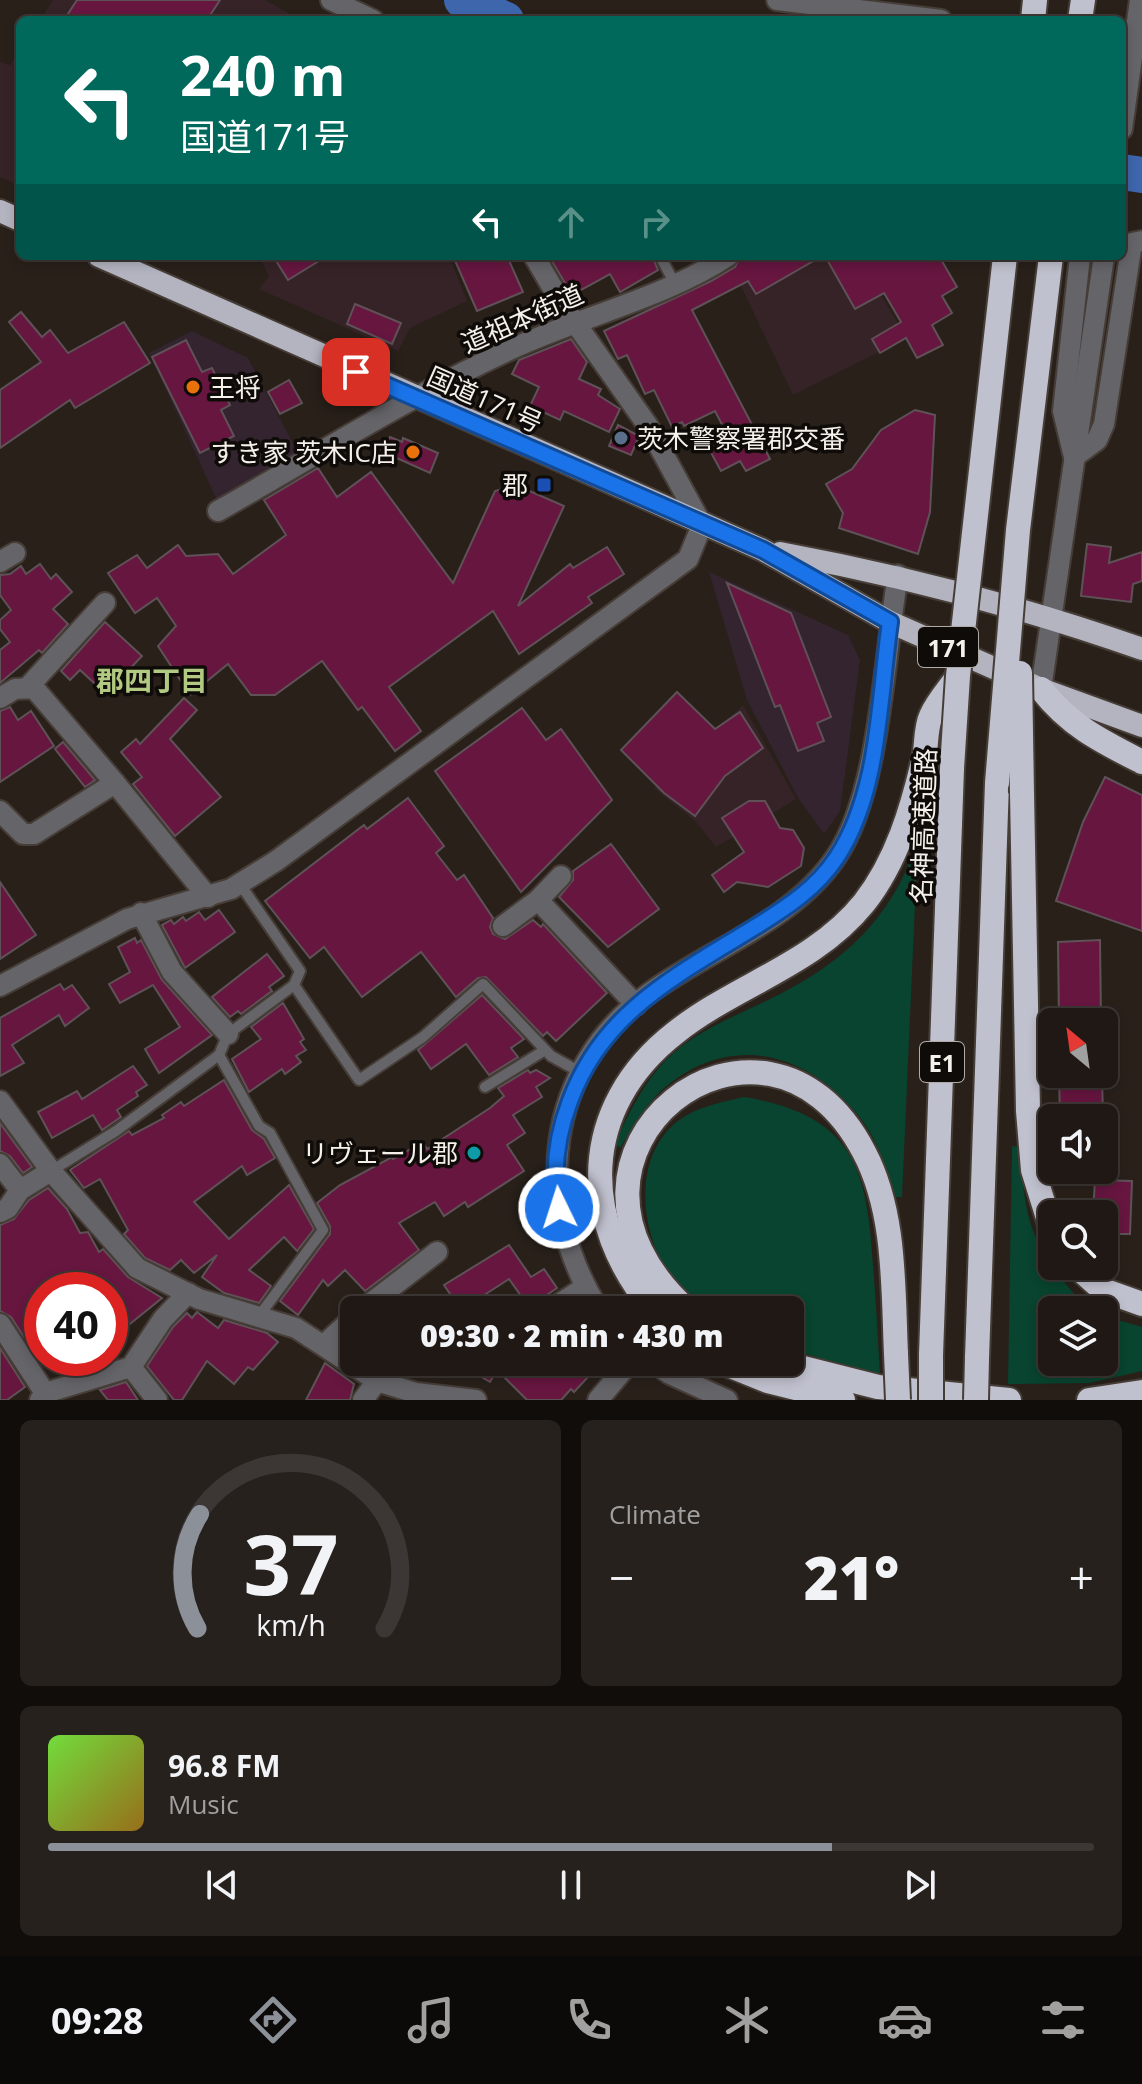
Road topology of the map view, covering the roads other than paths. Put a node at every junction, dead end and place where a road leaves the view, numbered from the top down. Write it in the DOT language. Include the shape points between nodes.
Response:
graph roads {
  1 [pos="777,0"];
  2 [pos="1140,0"];
  3 [pos="861,6"];
  4 [pos="918,16"];
  5 [pos="1126,99"];
  6 [pos="1137,242"];
  7 [pos="108,260"];
  8 [pos="537,260"];
  9 [pos="662,260"];
  10 [pos="720,260"];
  11 [pos="1005,260"];
  12 [pos="1051,260"];
  13 [pos="1080,260"];
  14 [pos="1103,260"];
  15 [pos="675,284"];
  16 [pos="576,321"];
  17 [pos="413,398"];
  18 [pos="1074,457"];
  19 [pos="218,511"];
  20 [pos="702,525"];
  21 [pos="1018,530"];
  22 [pos="763,550"];
  23 [pos="898,575"];
  24 [pos="105,603"];
  25 [pos="1050,617"];
  26 [pos="890,622"];
  27 [pos="1142,649"];
  28 [pos="958,676"];
  29 [pos="29,686"];
  30 [pos="1041,689"];
  31 [pos="0,698"];
  32 [pos="1142,726"];
  33 [pos="1142,762"];
  34 [pos="115,783"];
  35 [pos="0,811"];
  36 [pos="561,876"];
  37 [pos="240,883"];
  38 [pos="208,897"];
  39 [pos="538,900"];
  40 [pos="141,913"];
  41 [pos="503,926"];
  42 [pos="294,985"];
  43 [pos="0,986"];
  44 [pos="636,1005"];
  45 [pos="228,1034"];
  46 [pos="545,1050"];
  47 [pos="219,1055"];
  48 [pos="580,1072"];
  49 [pos="485,1087"];
  50 [pos="0,1101"];
  51 [pos="0,1164"];
  52 [pos="51,1171"];
  53 [pos="20,1190"];
  54 [pos="1042,1200"];
  55 [pos="0,1212"];
  56 [pos="437,1252"];
  57 [pos="1092,1280"];
  58 [pos="585,1287"];
  59 [pos="188,1293"];
  60 [pos="380,1296"];
  61 [pos="571,1296"];
  62 [pos="590,1296"];
  63 [pos="643,1296"];
  64 [pos="673,1296"];
  65 [pos="1142,1304"];
  66 [pos="259,1316"];
  67 [pos="0,1324"];
  68 [pos="340,1330"];
  69 [pos="325,1344"];
  70 [pos="131,1367"];
  71 [pos="804,1368"];
  72 [pos="618,1376"];
  73 [pos="674,1376"];
  74 [pos="756,1376"];
  75 [pos="377,1381"];
  76 [pos="1142,1392"];
  77 [pos="42,1397"];
  78 [pos="157,1400"];
  79 [pos="363,1400"];
  80 [pos="476,1400"];
  81 [pos="598,1400"];
  82 [pos="727,1400"];
  83 [pos="843,1400"];
  84 [pos="898,1400"];
  85 [pos="931,1400"];
  86 [pos="976,1400"];
  87 [pos="1009,1400"];
  88 [pos="1089,1400"];
  1 -- 3 [label="street"];
  2 -- 5 [label="street"];
  3 -- 4 [label="street"];
  6 -- 18 [label="street" via="1104,424 1097,440"];
  7 -- 17 [label="highway, 国道171号 / 171"];
  8 -- 16 [label="street"];
  9 -- 15 [label="lane"];
  10 -- 15 [label="street, 道祖本街道"];
  11 -- 28 [label="highway, 名神高速道路 / E1, bridge"];
  12 -- 21 [label="highway, E1, bridge"];
  13 -- 18 [label="street" via="1063,411"];
  14 -- 18 [label="street"];
  15 -- 16 [label="street, 道祖本街道"];
  16 -- 17 [label="street, 道祖本街道"];
  16 -- 20 [label="street" via="648,426"];
  17 -- 19 [label="street, 道祖本街道"];
  17 -- 20 [label="highway, 国道171号 / 171"];
  18 -- 25 [label="street"];
  20 -- 22 [label="highway, 国道171号 / 171"];
  20 -- 37 [label="street" via="688,559"];
  21 -- 54 [label="highway, bridge" via="1028,1111 1033,1170"];
  21 -- 86 [label="highway, E1, bridge" via="997,783"];
  22 -- 23 [label="highway, 国道171号 / 171"];
  22 -- 26 [label="highway, 国道171号 / 171"];
  23 -- 25 [label="highway, 国道171号 / 171"];
  23 -- 26 [label="street"];
  24 -- 29 [label="street"];
  25 -- 27 [label="highway, 国道171号 / 171"];
  25 -- 30 [label="street"];
  26 -- 30 [label="highway, 国道171号 / 171"];
  26 -- 44 [label="street" via="868,778 853,830 835,860 798,901"];
  28 -- 63 [label="highway" via="930,717 900,842 864,902 816,948 675,1032 642,1064 613,1110 598,1166 600,1195 618,1255"];
  28 -- 85 [label="highway, 名神高速道路 / E1, bridge"];
  29 -- 31 [label="street"];
  29 -- 34 [label="street"];
  30 -- 32 [label="highway, 国道171号 / 171"];
  30 -- 33 [label="highway" via="1060,714"];
  34 -- 35 [label="street" via="34,834 23,834"];
  34 -- 38 [label="street"];
  36 -- 39 [label="street"];
  37 -- 38 [label="street"];
  37 -- 42 [label="lane" via="300,971"];
  38 -- 40 [label="street"];
  39 -- 41 [label="street"];
  39 -- 44 [label="street"];
  40 -- 43 [label="street"];
  40 -- 45 [label="street" via="172,972"];
  42 -- 45 [label="lane"];
  42 -- 46 [label="lane" via="359,1080 423,1037 483,984"];
  44 -- 48 [label="street" via="614,1024"];
  45 -- 47 [label="lane"];
  46 -- 48 [label="lane"];
  46 -- 49 [label="lane"];
  47 -- 52 [label="lane" via="116,1131"];
  47 -- 66 [label="lane" via="323,1230"];
  48 -- 58 [label="street" via="560,1127 555,1185 564,1230"];
  50 -- 52 [label="street"];
  51 -- 53 [label="street"];
  52 -- 53 [label="street"];
  52 -- 59 [label="street" via="137,1268"];
  53 -- 55 [label="street"];
  56 -- 60 [label="street"];
  57 -- 65 [label="highway" via="1103,1290"];
  58 -- 61 [label="street"];
  58 -- 62 [label="street"];
  59 -- 66 [label="street"];
  59 -- 70 [label="street"];
  64 -- 84 [label="highway, bridge" via="639,1247 630,1217 633,1155 644,1130 663,1107 715,1076 775,1076 804,1087 827,1103 864,1152 876,1179 888,1237"];
  66 -- 69 [label="street"];
  67 -- 77 [label="street" via="41,1382"];
  68 -- 69 [label="street"];
  69 -- 75 [label="street"];
  70 -- 77 [label="street"];
  70 -- 78 [label="street"];
  71 -- 87 [label="highway" via="878,1387"];
  72 -- 81 [label="street"];
  73 -- 82 [label="street"];
  74 -- 83 [label="highway"];
  75 -- 79 [label="street"];
  75 -- 80 [label="street" via="416,1393"];
  76 -- 88 [label="highway"];
}
